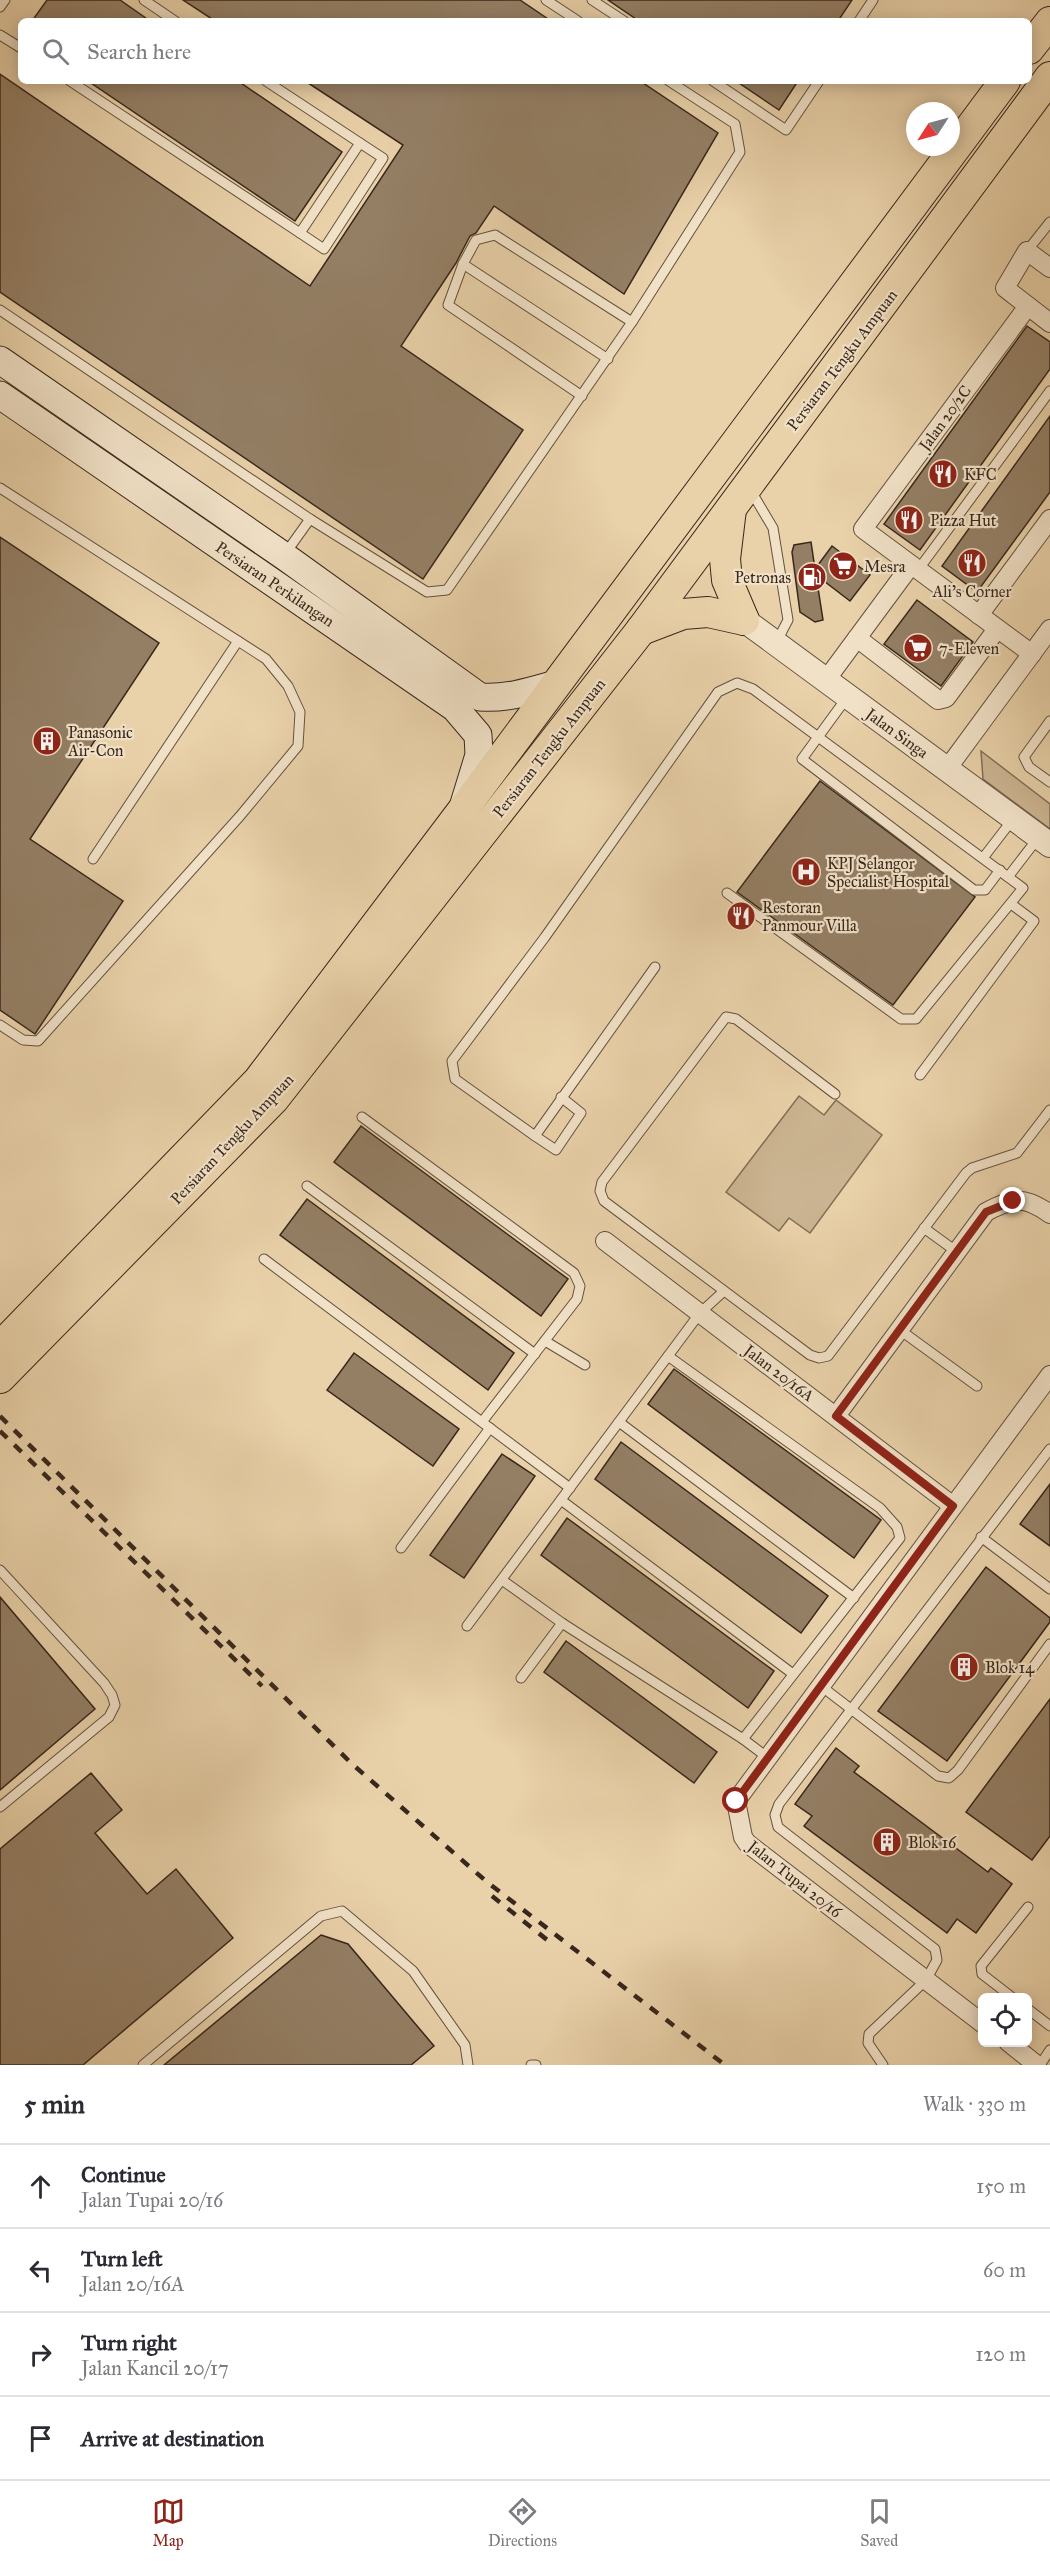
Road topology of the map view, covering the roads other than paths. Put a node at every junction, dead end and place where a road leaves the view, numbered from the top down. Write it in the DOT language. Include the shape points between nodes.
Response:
graph roads {
  1 [pos="5,0"];
  2 [pos="144,0"];
  3 [pos="546,0"];
  4 [pos="592,0"];
  5 [pos="873,0"];
  6 [pos="1046,0"];
  7 [pos="0,7"];
  8 [pos="171,18"];
  9 [pos="573,18"];
  10 [pos="619,18"];
  11 [pos="861,18"];
  12 [pos="1050,22"];
  13 [pos="1032,23"];
  14 [pos="0,35"];
  15 [pos="1032,45"];
  16 [pos="18,46"];
  17 [pos="1050,77"];
  18 [pos="75,84"];
  19 [pos="271,84"];
  20 [pos="674,84"];
  21 [pos="717,84"];
  22 [pos="817,84"];
  23 [pos="997,84"];
  24 [pos="1003,84"];
  25 [pos="1050,89"];
  26 [pos="984,107"];
  27 [pos="1009,135"];
  28 [pos="360,143"];
  29 [pos="1050,222"];
  30 [pos="300,233"];
  31 [pos="1027,251"];
  32 [pos="463,264"];
  33 [pos="1050,268"];
  34 [pos="1028,306"];
  35 [pos="0,310"];
  36 [pos="632,322"];
  37 [pos="1050,323"];
  38 [pos="608,358"];
  39 [pos="0,360"];
  40 [pos="1050,391"];
  41 [pos="0,395"];
  42 [pos="582,396"];
  43 [pos="0,488"];
  44 [pos="739,498"];
  45 [pos="310,519"];
  46 [pos="1050,519"];
  47 [pos="284,556"];
  48 [pos="915,567"];
  49 [pos="979,615"];
  50 [pos="744,621"];
  51 [pos="997,629"];
  52 [pos="1050,629"];
  53 [pos="641,630"];
  54 [pos="856,638"];
  55 [pos="238,641"];
  56 [pos="776,644"];
  57 [pos="1032,654"];
  58 [pos="825,680"];
  59 [pos="556,684"];
  60 [pos="848,696"];
  61 [pos="1050,721"];
  62 [pos="818,738"];
  63 [pos="947,769"];
  64 [pos="1050,782"];
  65 [pos="462,811"];
  66 [pos="1014,818"];
  67 [pos="1044,841"];
  68 [pos="983,858"];
  69 [pos="93,859"];
  70 [pos="1000,870"];
  71 [pos="1008,877"];
  72 [pos="727,893"];
  73 [pos="1011,904"];
  74 [pos="654,967"];
  75 [pos="0,1024"];
  76 [pos="920,1075"];
  77 [pos="835,1094"];
  78 [pos="561,1097"];
  79 [pos="1050,1110"];
  80 [pos="362,1117"];
  81 [pos="535,1136"];
  82 [pos="307,1186"];
  83 [pos="1050,1214"];
  84 [pos="924,1228"];
  85 [pos="605,1240"];
  86 [pos="957,1252"];
  87 [pos="264,1259"];
  88 [pos="724,1291"];
  89 [pos="700,1313"];
  90 [pos="900,1330"];
  91 [pos="545,1341"];
  92 [pos="14,1344"];
  93 [pos="535,1354"];
  94 [pos="668,1356"];
  95 [pos="585,1365"];
  96 [pos="0,1378"];
  97 [pos="977,1386"];
  98 [pos="1047,1386"];
  99 [pos="836,1416"];
  100 [pos="619,1422"];
  101 [pos="486,1425"];
  102 [pos="1050,1449"];
  103 [pos="570,1488"];
  104 [pos="561,1500"];
  105 [pos="953,1506"];
  106 [pos="981,1537"];
  107 [pos="401,1548"];
  108 [pos="0,1570"];
  109 [pos="502,1580"];
  110 [pos="1050,1589"];
  111 [pos="854,1598"];
  112 [pos="562,1623"];
  113 [pos="466,1626"];
  114 [pos="1050,1644"];
  115 [pos="793,1674"];
  116 [pos="521,1678"];
  117 [pos="821,1686"];
  118 [pos="852,1708"];
  119 [pos="743,1739"];
  120 [pos="768,1758"];
  121 [pos="0,1807"];
  122 [pos="1028,1907"];
  123 [pos="926,1980"];
  124 [pos="1007,1993"];
  125 [pos="1032,2011"];
  126 [pos="978,2020"];
  127 [pos="1050,2026"];
  128 [pos="1014,2047"];
  129 [pos="1050,2050"];
  130 [pos="143,2065"];
  131 [pos="468,2065"];
  132 [pos="531,2065"];
  133 [pos="536,2065"];
  134 [pos="883,2065"];
  135 [pos="1039,2065"];
  1 -- 7 [label="lane"];
  2 -- 8 [label="lane"];
  3 -- 9 [label="lane"];
  4 -- 10 [label="lane"];
  5 -- 11 [label="lane"];
  6 -- 13 [label="main road"];
  12 -- 15 [label="main road"];
  14 -- 16 [label="lane"];
  17 -- 27 [label="main road, Persiaran Tengku Ampuan"];
  18 -- 30 [label="lane"];
  19 -- 28 [label="lane"];
  20 -- 36 [label="lane" via="735,124 740,152"];
  21 -- 22 [label="lane" via="786,130"];
  23 -- 26 [label="main road"];
  24 -- 26 [label="main road, Persiaran Tengku Ampuan"];
  25 -- 27 [label="main road"];
  26 -- 59 [label="main road, Persiaran Tengku Ampuan"];
  27 -- 44 [label="main road, Persiaran Tengku Ampuan"];
  28 -- 30 [label="lane"];
  28 -- 30 [label="lane" via="383,158 344,219 324,249"];
  29 -- 31 [label="lane"];
  31 -- 33 [label="street"];
  31 -- 34 [label="street" via="1005,288"];
  32 -- 36 [label="lane" via="476,240 495,235"];
  32 -- 38 [label="lane"];
  32 -- 42 [label="lane" via="447,305"];
  34 -- 37 [label="street"];
  34 -- 48 [label="street, Jalan 20/2C" via="863,529"];
  35 -- 45 [label="lane"];
  36 -- 38 [label="lane"];
  38 -- 42 [label="lane"];
  39 -- 47 [label="main road"];
  40 -- 48 [label="lane"];
  41 -- 65 [label="main road, Persiaran Perkilangan" via="455,708 478,735 479,755"];
  42 -- 45 [label="lane" via="447,590 427,592"];
  43 -- 55 [label="lane"];
  44 -- 50 [label="main road" via="725,560 728,580"];
  44 -- 53 [label="main road, Persiaran Tengku Ampuan"];
  44 -- 56 [label="lane" via="773,528 788,620"];
  45 -- 47 [label="lane"];
  46 -- 49 [label="street"];
  47 -- 59 [label="main road" via="480,697 520,694"];
  48 -- 49 [label="street"];
  48 -- 54 [label="street"];
  49 -- 51 [label="street"];
  50 -- 53 [label="main road" via="708,612 683,614"];
  50 -- 56 [label="street, Jalan Singa"];
  51 -- 54 [label="street" via="946,698 938,700"];
  51 -- 57 [label="street"];
  52 -- 57 [label="street"];
  53 -- 92 [label="main road, Persiaran Tengku Ampuan" via="274,1099"];
  54 -- 58 [label="street"];
  55 -- 69 [label="lane"];
  55 -- 75 [label="lane" via="266,659 288,686 300,712 298,746 38,1041 23,1040"];
  56 -- 58 [label="street, Jalan Singa"];
  57 -- 63 [label="street"];
  58 -- 60 [label="street, Jalan Singa"];
  59 -- 65 [label="main road, Persiaran Tengku Ampuan"];
  60 -- 62 [label="lane"];
  60 -- 63 [label="street, Jalan Singa"];
  61 -- 64 [label="lane" via="1024,757 1029,767"];
  62 -- 68 [label="lane"];
  62 -- 70 [label="lane" via="802,759 974,890 985,890"];
  62 -- 81 [label="lane" via="753,689 737,683 718,692 452,1061 455,1079"];
  63 -- 66 [label="street, Jalan Singa"];
  65 -- 92 [label="main road, Persiaran Tengku Ampuan" via="258,1081"];
  66 -- 67 [label="street, Jalan Singa"];
  66 -- 68 [label="lane"];
  67 -- 71 [label="lane"];
  68 -- 70 [label="lane"];
  70 -- 71 [label="lane"];
  71 -- 73 [label="lane" via="1023,888"];
  72 -- 73 [label="lane" via="901,1018 916,1019"];
  73 -- 76 [label="lane" via="1034,921"];
  74 -- 78 [label="lane"];
  77 -- 88 [label="lane" via="736,1019 726,1017 602,1182 604,1201"];
  78 -- 81 [label="lane"];
  78 -- 81 [label="lane" via="581,1113 569,1132 556,1150"];
  79 -- 84 [label="lane" via="1017,1153 966,1173"];
  80 -- 91 [label="lane" via="574,1274 580,1286 577,1299"];
  82 -- 93 [label="lane"];
  83 -- 86 [label="street" via="1034,1202 999,1205 986,1212"];
  84 -- 86 [label="lane"];
  84 -- 88 [label="lane" via="828,1356 810,1356"];
  85 -- 89 [label="street, Jalan 20/16A"];
  86 -- 90 [label="street"];
  87 -- 101 [label="lane"];
  88 -- 89 [label="lane"];
  89 -- 94 [label="lane"];
  89 -- 99 [label="street, Jalan 20/16A"];
  90 -- 97 [label="lane"];
  90 -- 99 [label="street"];
  91 -- 93 [label="lane"];
  91 -- 95 [label="lane"];
  92 -- 96 [label="main road, Persiaran Tengku Ampuan"];
  93 -- 101 [label="lane"];
  94 -- 100 [label="lane"];
  94 -- 111 [label="lane" via="880,1508 897,1527 900,1538"];
  98 -- 105 [label="street, Jalan Tupai 20/16"];
  99 -- 105 [label="street, Jalan 20/16A"];
  100 -- 103 [label="lane"];
  100 -- 111 [label="lane"];
  101 -- 103 [label="lane"];
  101 -- 107 [label="lane"];
  102 -- 106 [label="lane"];
  103 -- 104 [label="lane"];
  104 -- 109 [label="lane"];
  104 -- 115 [label="lane"];
  105 -- 117 [label="street, Jalan Tupai 20/16"];
  106 -- 110 [label="lane"];
  106 -- 118 [label="lane"];
  108 -- 121 [label="lane" via="104,1683 115,1705 109,1717"];
  109 -- 112 [label="lane"];
  109 -- 113 [label="lane"];
  111 -- 115 [label="lane"];
  112 -- 116 [label="lane"];
  112 -- 119 [label="lane"];
  114 -- 118 [label="lane" via="949,1778 938,1776"];
  115 -- 119 [label="lane"];
  117 -- 118 [label="lane"];
  117 -- 120 [label="street, Jalan Tupai 20/16"];
  118 -- 123 [label="lane" via="779,1804 775,1815 778,1827 935,1948 938,1960"];
  119 -- 120 [label="lane"];
  120 -- 123 [label="street, Jalan Tupai 20/16" via="736,1801 747,1843"];
  122 -- 124 [label="lane" via="981,1966 982,1974"];
  123 -- 126 [label="street, Jalan Tupai 20/16"];
  123 -- 134 [label="lane" via="869,2034 868,2043"];
  125 -- 127 [label="lane"];
  128 -- 135 [label="street"];
  129 -- 135 [label="lane"];
  130 -- 131 [label="lane" via="321,1916 342,1911 413,1971 465,2045"];
  132 -- 133 [label="lane"];
}
